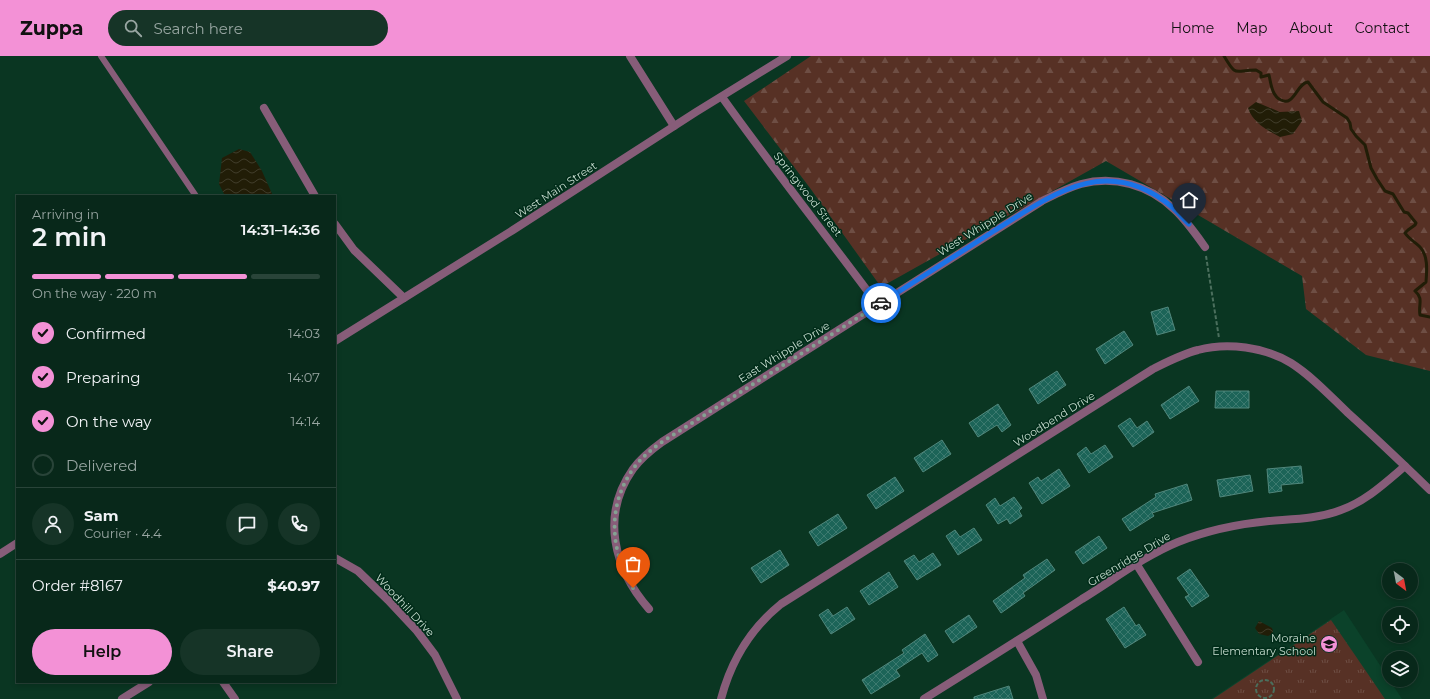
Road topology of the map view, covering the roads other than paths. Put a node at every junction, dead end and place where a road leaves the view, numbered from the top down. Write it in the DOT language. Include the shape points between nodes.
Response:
graph roads {
  1 [pos="100,56"];
  2 [pos="630,56"];
  3 [pos="787,56"];
  4 [pos="722,97"];
  5 [pos="264,108"];
  6 [pos="674,126"];
  7 [pos="195,195"];
  8 [pos="314,195"];
  9 [pos="336,225"];
  10 [pos="1204,247"];
  11 [pos="404,298"];
  12 [pos="878,305"];
  13 [pos="336,340"];
  14 [pos="1405,466"];
  15 [pos="1430,490"];
  16 [pos="16,544"];
  17 [pos="0,554"];
  18 [pos="336,559"];
  19 [pos="1137,565"];
  20 [pos="649,609"];
  21 [pos="1017,641"];
  22 [pos="1198,662"];
  23 [pos="147,683"];
  24 [pos="223,683"];
  25 [pos="122,699"];
  26 [pos="235,699"];
  27 [pos="457,699"];
  28 [pos="721,699"];
  29 [pos="924,699"];
  30 [pos="1043,699"];
  1 -- 7 [label="lane"];
  2 -- 6 [label="street"];
  3 -- 4 [label="street, West Main Street"];
  4 -- 6 [label="street, West Main Street"];
  4 -- 12 [label="street, Springwood Street"];
  5 -- 8 [label="street"];
  6 -- 11 [label="street, West Main Street"];
  9 -- 11 [label="street" via="354,250"];
  10 -- 12 [label="street, West Whipple Drive" via="1189,224 1158,197 1126,183 1092,182 1072,187 1042,201"];
  11 -- 13 [label="street, West Main Street"];
  12 -- 20 [label="street, East Whipple Drive" via="662,442 633,469 616,505 615,541 627,578 638,597"];
  14 -- 15 [label="street, Woodbend Drive"];
  14 -- 19 [label="street, Greenridge Drive" via="1372,494 1342,510 1313,518 1244,524 1211,530 1176,543"];
  14 -- 28 [label="street, Woodbend Drive" via="1309,376 1281,357 1236,347 1188,353 1153,369 781,604 745,643 732,666"];
  16 -- 17 [label="street"];
  18 -- 27 [label="street, Woodhill Drive" via="358,572 417,631 435,655"];
  19 -- 21 [label="street, Greenridge Drive"];
  19 -- 22 [label="street"];
  21 -- 29 [label="street, Greenridge Drive"];
  21 -- 30 [label="street" via="1036,675"];
  23 -- 25 [label="street"];
  24 -- 26 [label="street"];
}
